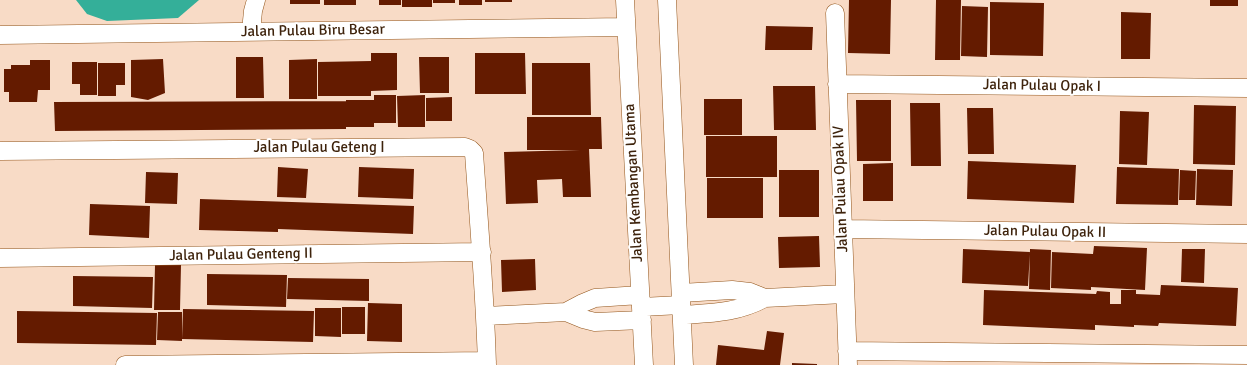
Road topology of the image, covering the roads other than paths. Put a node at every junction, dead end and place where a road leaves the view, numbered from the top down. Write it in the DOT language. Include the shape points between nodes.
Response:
graph roads {
  1 [pos="256,0"];
  2 [pos="625,0"];
  3 [pos="667,0"];
  4 [pos="835,13"];
  5 [pos="626,27"];
  6 [pos="251,31"];
  7 [pos="0,35"];
  8 [pos="837,84"];
  9 [pos="1247,88"];
  10 [pos="0,151"];
  11 [pos="843,230"];
  12 [pos="1247,234"];
  13 [pos="482,252"];
  14 [pos="0,258"];
  15 [pos="844,294"];
  16 [pos="681,304"];
  17 [pos="641,308"];
  18 [pos="566,312"];
  19 [pos="486,316"];
  20 [pos="1247,355"];
  21 [pos="847,358"];
  22 [pos="1072,359"];
  23 [pos="487,363"];
  24 [pos="125,365"];
  25 [pos="644,365"];
  26 [pos="684,365"];
  1 -- 6 [label="street"];
  2 -- 5 [label="street, Jalan Kembangan Utama"];
  3 -- 16 [label="street"];
  4 -- 8 [label="street, Jalan Pulau Opak IV"];
  5 -- 6 [label="street, Jalan Pulau Biru Besar"];
  5 -- 17 [label="street, Jalan Kembangan Utama"];
  6 -- 7 [label="street, Jalan Pulau Biru Besar"];
  8 -- 9 [label="street, Jalan Pulau Opak I"];
  8 -- 11 [label="street, Jalan Pulau Opak IV"];
  10 -- 13 [label="street, Jalan Pulau Geteng I" via="465,147 474,153"];
  11 -- 12 [label="street, Jalan Pulau Opak II"];
  11 -- 15 [label="street, Jalan Pulau Opak IV"];
  13 -- 14 [label="street, Jalan Pulau Genteng II"];
  13 -- 19 [label="street, Jalan Pulau Geteng I"];
  15 -- 16 [label="street" via="765,298 751,306 735,310"];
  15 -- 21 [label="street, Jalan Pulau Opak IV"];
  16 -- 17 [label="street"];
  16 -- 26 [label="street"];
  17 -- 18 [label="street" via="595,322"];
  17 -- 18 [label="street" via="595,298"];
  17 -- 25 [label="street, Jalan Kembangan Utama"];
  18 -- 19 [label="street"];
  19 -- 23 [label="street, Jalan Pulau Geteng I"];
  20 -- 22 [label="street"];
  21 -- 22 [label="street"];
  23 -- 24 [label="street"];
}
